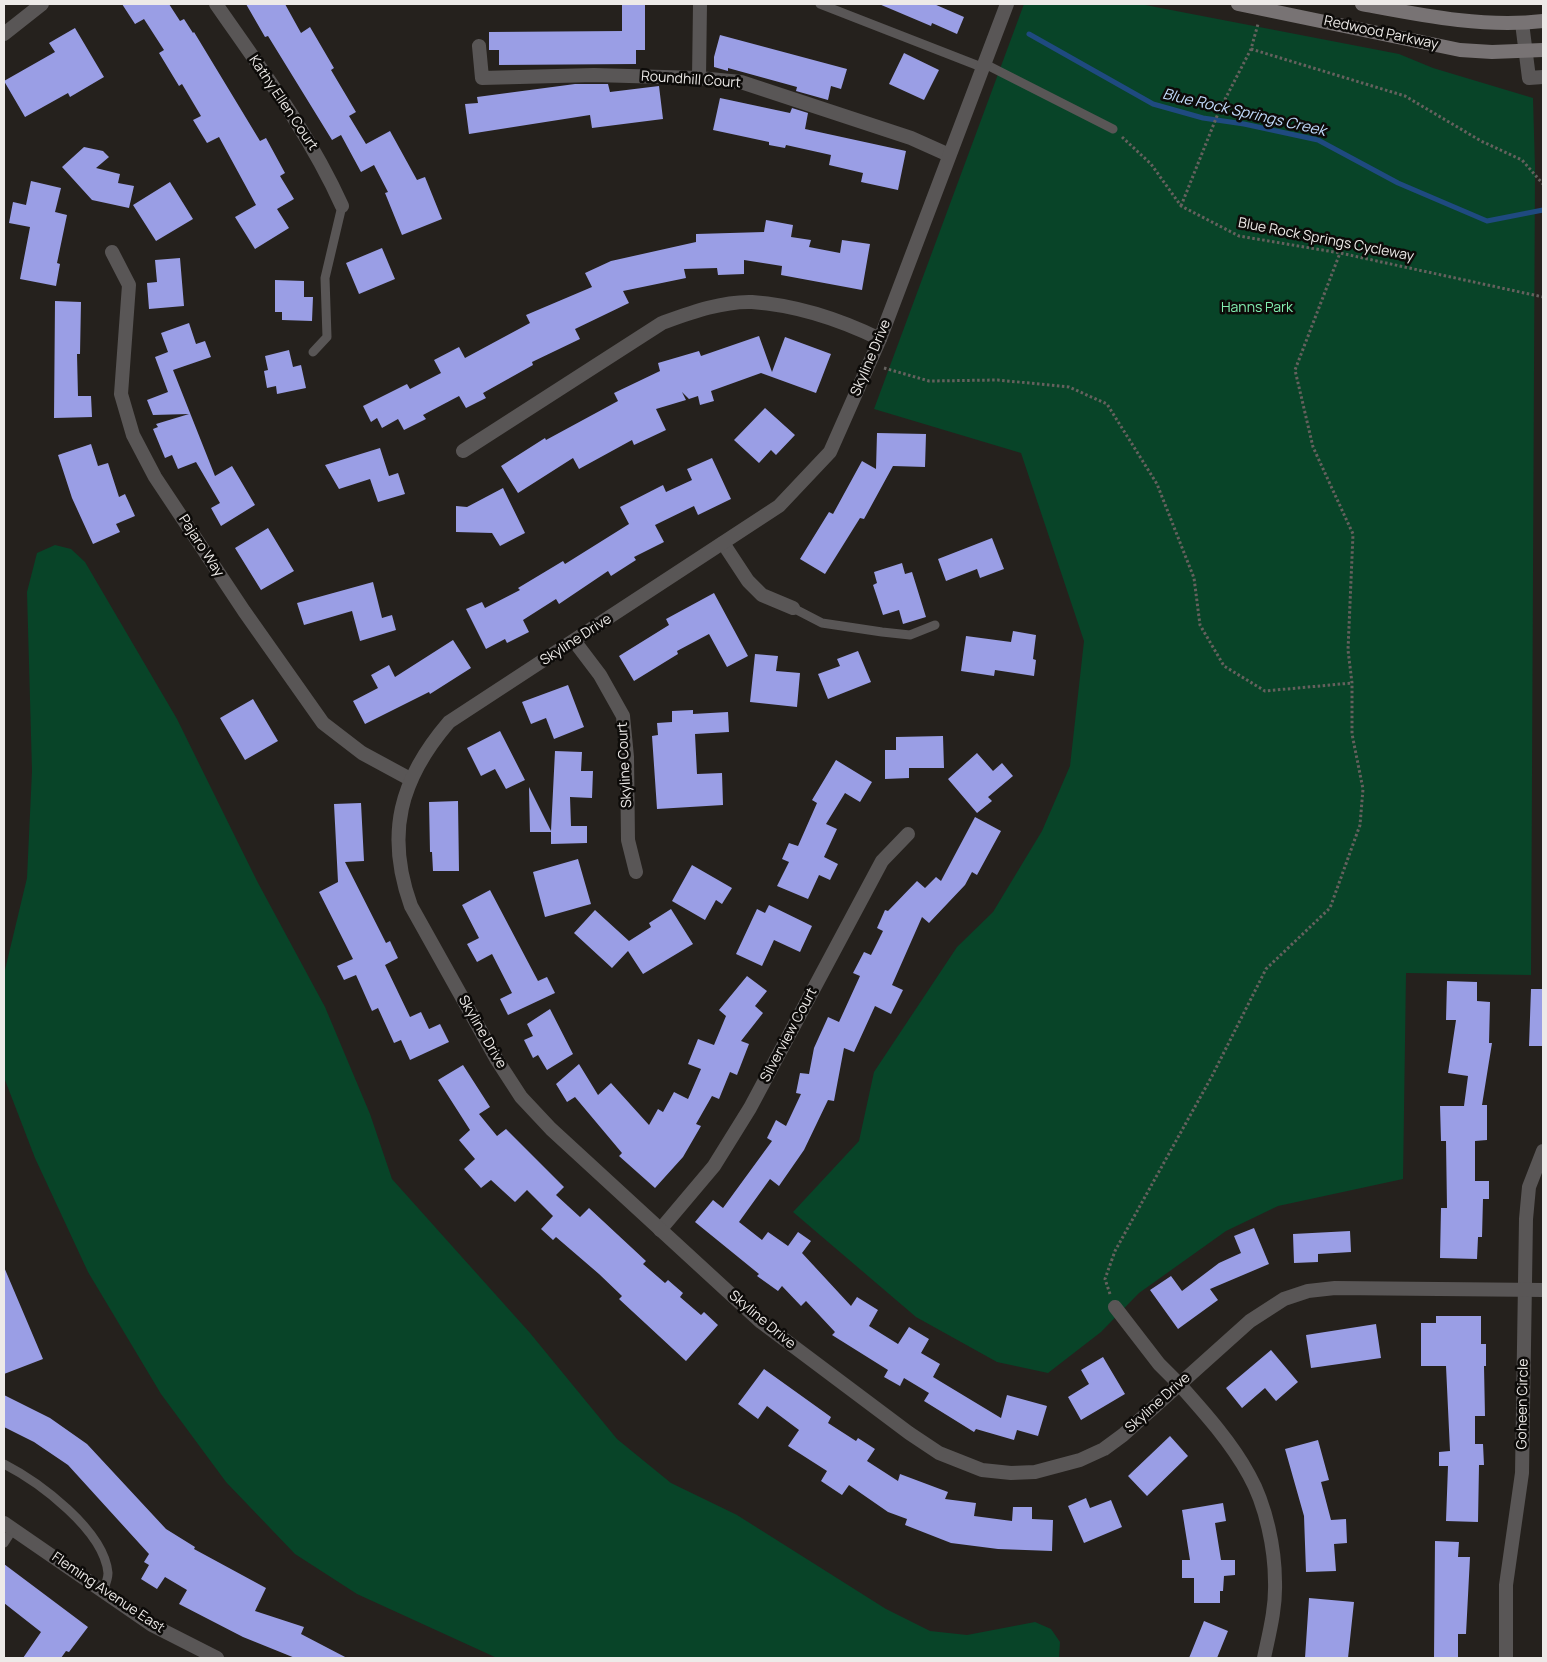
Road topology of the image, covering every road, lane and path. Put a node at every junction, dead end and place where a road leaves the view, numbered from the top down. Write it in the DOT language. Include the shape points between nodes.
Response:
graph roads {
  1 [pos="42,4"];
  2 [pos="216,4"];
  3 [pos="700,4"];
  4 [pos="820,4"];
  5 [pos="1007,4"];
  6 [pos="1238,4"];
  7 [pos="1362,4"];
  8 [pos="1400,8"];
  9 [pos="1262,9"];
  10 [pos="1543,21"];
  11 [pos="1522,23"];
  12 [pos="4,34"];
  13 [pos="479,46"];
  14 [pos="1251,49"];
  15 [pos="1543,50"];
  16 [pos="1525,51"];
  17 [pos="984,66"];
  18 [pos="1543,77"];
  19 [pos="699,78"];
  20 [pos="1113,129"];
  21 [pos="949,155"];
  22 [pos="1543,184"];
  23 [pos="342,206"];
  24 [pos="1181,206"];
  25 [pos="112,252"];
  26 [pos="1340,253"];
  27 [pos="1543,296"];
  28 [pos="880,340"];
  29 [pos="312,352"];
  30 [pos="869,364"];
  31 [pos="463,451"];
  32 [pos="723,542"];
  33 [pos="793,608"];
  34 [pos="935,625"];
  35 [pos="574,642"];
  36 [pos="1352,683"];
  37 [pos="410,779"];
  38 [pos="908,834"];
  39 [pos="636,872"];
  40 [pos="1543,1151"];
  41 [pos="660,1230"];
  42 [pos="1525,1290"];
  43 [pos="1543,1290"];
  44 [pos="1115,1307"];
  45 [pos="1180,1384"];
  46 [pos="4,1464"];
  47 [pos="8,1526"];
  48 [pos="4,1543"];
  49 [pos="103,1591"];
  50 [pos="199,1654"];
  51 [pos="217,1658"];
  52 [pos="1264,1658"];
  53 [pos="1506,1658"];
  1 -- 12 [label="street"];
  2 -- 23 [label="street, Kathy Ellen Court" via="303,130"];
  3 -- 19 [label="street"];
  4 -- 17 [label="lane"];
  5 -- 17 [label="street, Skyline Drive"];
  6 -- 9 [label="main road, Redwood Parkway"];
  7 -- 8 [label="main road, Redwood Parkway"];
  8 -- 11 [label="main road, Redwood Parkway" via="1472,22"];
  9 -- 14 [label="path"];
  9 -- 16 [label="main road, Redwood Parkway" via="1460,50"];
  10 -- 11 [label="main road, Redwood Parkway"];
  11 -- 16 [label="street"];
  13 -- 19 [label="street, Roundhill Court" via="482,78 594,75"];
  14 -- 22 [label="path" via="1405,96 1522,160"];
  14 -- 24 [label="path" via="1219,111"];
  15 -- 16 [label="main road, Redwood Parkway"];
  16 -- 18 [label="street" via="1529,78"];
  17 -- 20 [label="lane"];
  17 -- 21 [label="street, Skyline Drive"];
  19 -- 21 [label="street, Roundhill Court" via="741,82 796,98 911,138"];
  20 -- 24 [label="path, Blue Rock Springs Cycleway" via="1151,164"];
  21 -- 28 [label="street, Skyline Drive"];
  23 -- 29 [label="lane" via="326,278 327,337"];
  24 -- 26 [label="path, Blue Rock Springs Cycleway" via="1239,236"];
  25 -- 37 [label="street, Pajaro Way" via="129,285 121,394 133,435 155,477 323,722 362,753"];
  26 -- 27 [label="path, Blue Rock Springs Cycleway"];
  26 -- 36 [label="path" via="1295,370 1313,447 1353,534 1348,650"];
  28 -- 30 [label="street, Skyline Drive"];
  28 -- 31 [label="street" via="836,320 751,302 687,314 662,322"];
  30 -- 32 [label="street, Skyline Drive" via="830,452 779,506"];
  30 -- 36 [label="path" via="929,381 998,380 1069,387 1108,404 1157,484 1194,578 1200,625 1224,666 1265,691"];
  32 -- 33 [label="street" via="748,581 762,595"];
  32 -- 35 [label="street, Skyline Drive"];
  33 -- 34 [label="lane" via="822,624 882,632 910,635"];
  35 -- 37 [label="street, Skyline Drive" via="449,722 429,745"];
  35 -- 39 [label="street, Skyline Court" via="600,675 623,716 628,840"];
  36 -- 44 [label="path" via="1352,734 1363,789 1360,825 1330,908 1266,969 1212,1076 1115,1251 1105,1279"];
  37 -- 41 [label="street, Skyline Drive" via="401,814 398,852 401,878 411,906 521,1097"];
  38 -- 41 [label="street, Silverview Court" via="882,861 763,1083 714,1166"];
  40 -- 42 [label="street, Goheen Circle" via="1529,1187"];
  41 -- 45 [label="street, Skyline Drive" via="761,1322 909,1433 940,1453 982,1470 1034,1472 1080,1460 1123,1435"];
  42 -- 43 [label="street, Skyline Drive"];
  42 -- 45 [label="street, Skyline Drive" via="1335,1288 1308,1291 1284,1299 1250,1321"];
  42 -- 53 [label="street, Goheen Circle" via="1522,1473 1506,1585"];
  44 -- 45 [label="street" via="1159,1364"];
  45 -- 52 [label="street" via="1214,1424 1250,1476 1265,1519 1273,1550 1275,1584"];
  46 -- 49 [label="lane" via="63,1503 90,1534 105,1559 108,1575"];
  47 -- 48 [label="lane"];
  47 -- 49 [label="street, Fleming Avenue East"];
  49 -- 50 [label="street, Fleming Avenue East"];
  50 -- 51 [label="street, Fleming Avenue East"];
}
